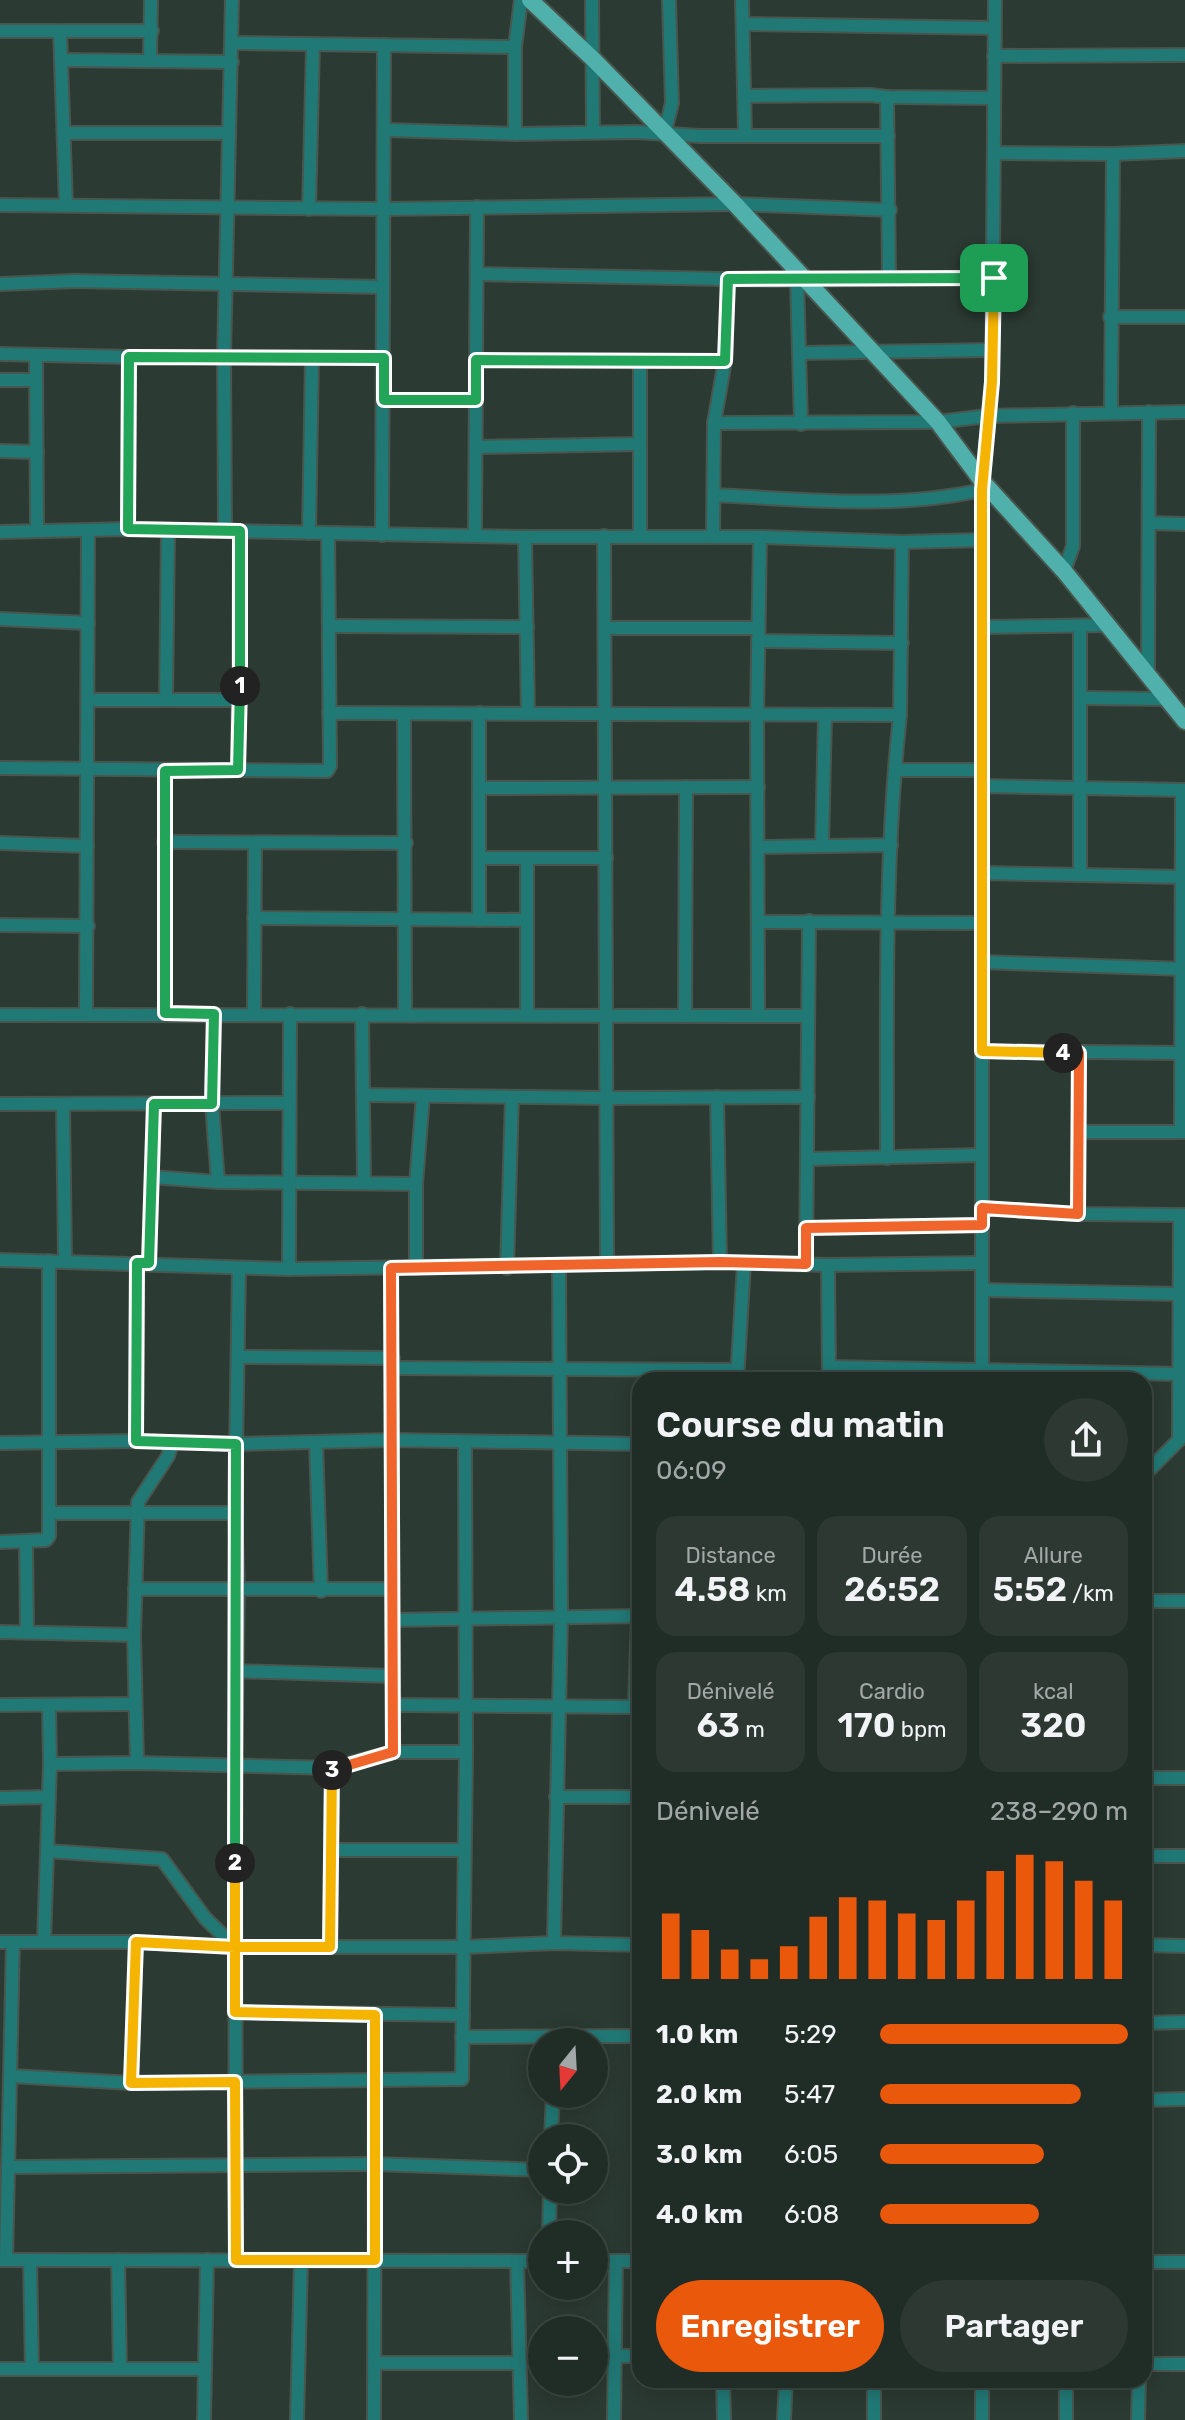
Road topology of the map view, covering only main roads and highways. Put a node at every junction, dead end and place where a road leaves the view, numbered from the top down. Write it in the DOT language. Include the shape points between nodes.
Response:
graph roads {
  1 [pos="530,0"];
  2 [pos="1185,721"];
  1 -- 2 [label="main road" via="735,204 938,422 982,485 1064,571"];
}
